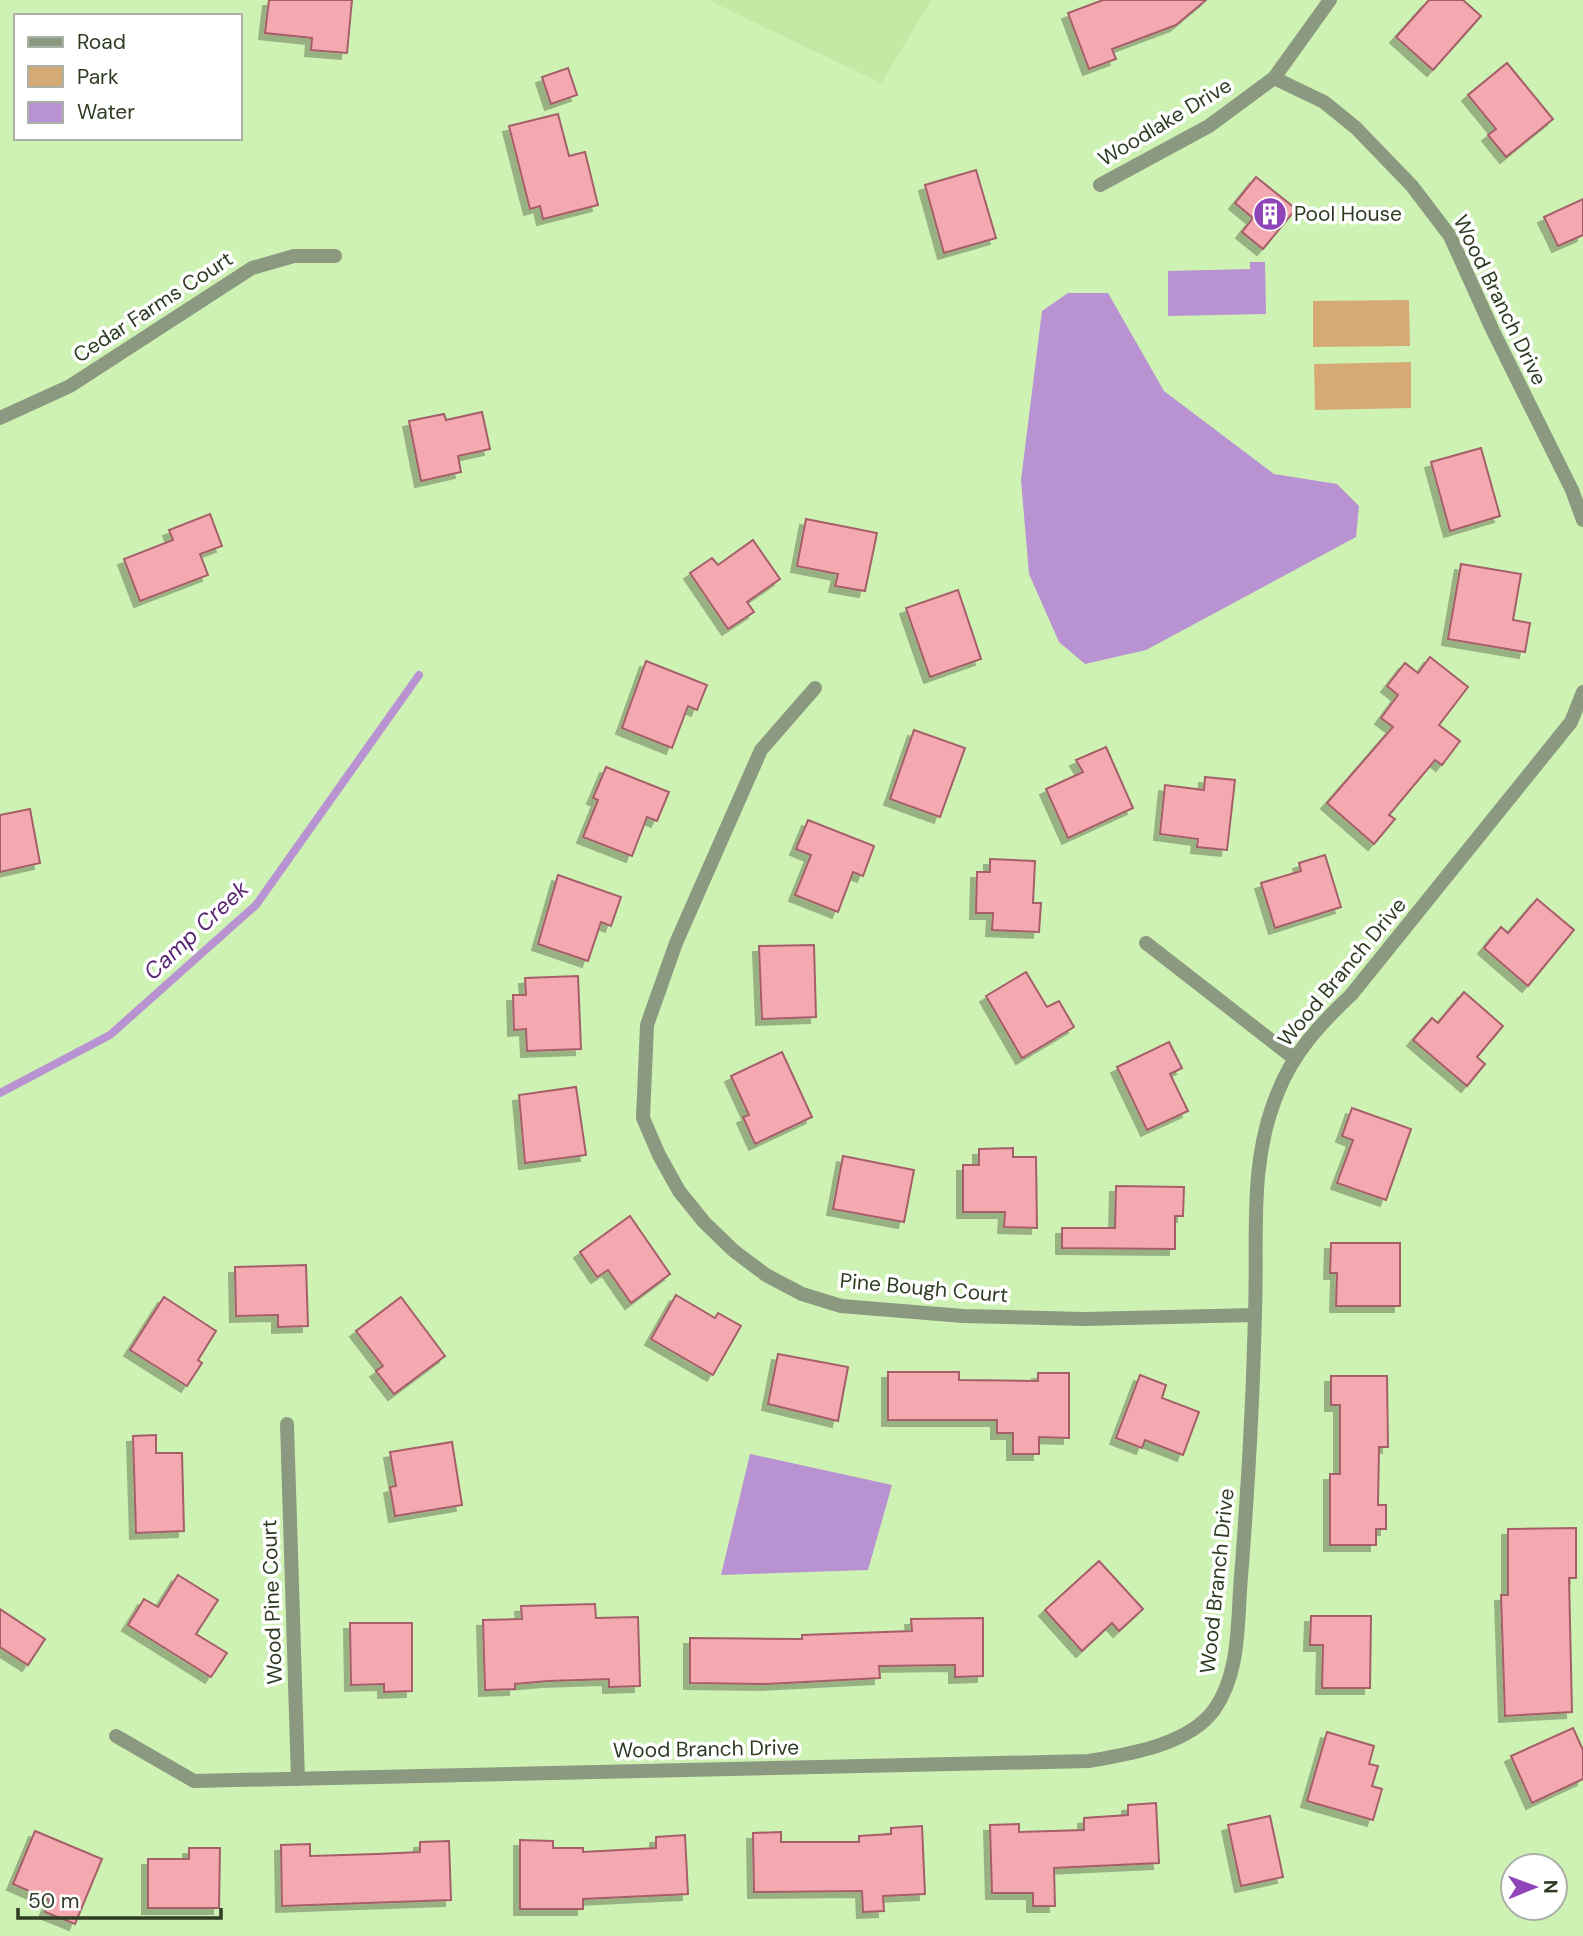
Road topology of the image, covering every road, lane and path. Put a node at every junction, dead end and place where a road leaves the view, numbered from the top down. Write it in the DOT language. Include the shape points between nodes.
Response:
graph roads {
  1 [pos="1330,0"];
  2 [pos="1274,78"];
  3 [pos="1100,185"];
  4 [pos="335,256"];
  5 [pos="0,418"];
  6 [pos="1583,520"];
  7 [pos="815,688"];
  8 [pos="1583,692"];
  9 [pos="1146,943"];
  10 [pos="1295,1059"];
  11 [pos="1255,1315"];
  12 [pos="287,1424"];
  13 [pos="116,1736"];
  14 [pos="298,1779"];
  1 -- 2 [label="street, Woodlake Drive"];
  2 -- 3 [label="street, Woodlake Drive" via="1209,126"];
  2 -- 6 [label="street, Wood Branch Drive" via="1324,102 1356,128 1412,186 1450,236"];
  4 -- 5 [label="street, Cedar Farms Court" via="294,256 252,268 70,386"];
  7 -- 11 [label="street, Pine Bough Court" via="761,750 676,943 647,1025 643,1118 679,1191 734,1251 766,1275 802,1294 841,1306 1084,1319"];
  8 -- 10 [label="street, Wood Branch Drive" via="1571,722"];
  9 -- 10 [label="street"];
  10 -- 11 [label="street, Wood Branch Drive" via="1278,1092 1258,1170"];
  11 -- 14 [label="street, Wood Branch Drive" via="1250,1473 1232,1676 1213,1711 1181,1735 1143,1752 1089,1761"];
  12 -- 14 [label="street, Wood Pine Court"];
  13 -- 14 [label="street, Wood Branch Drive" via="194,1781"];
}
